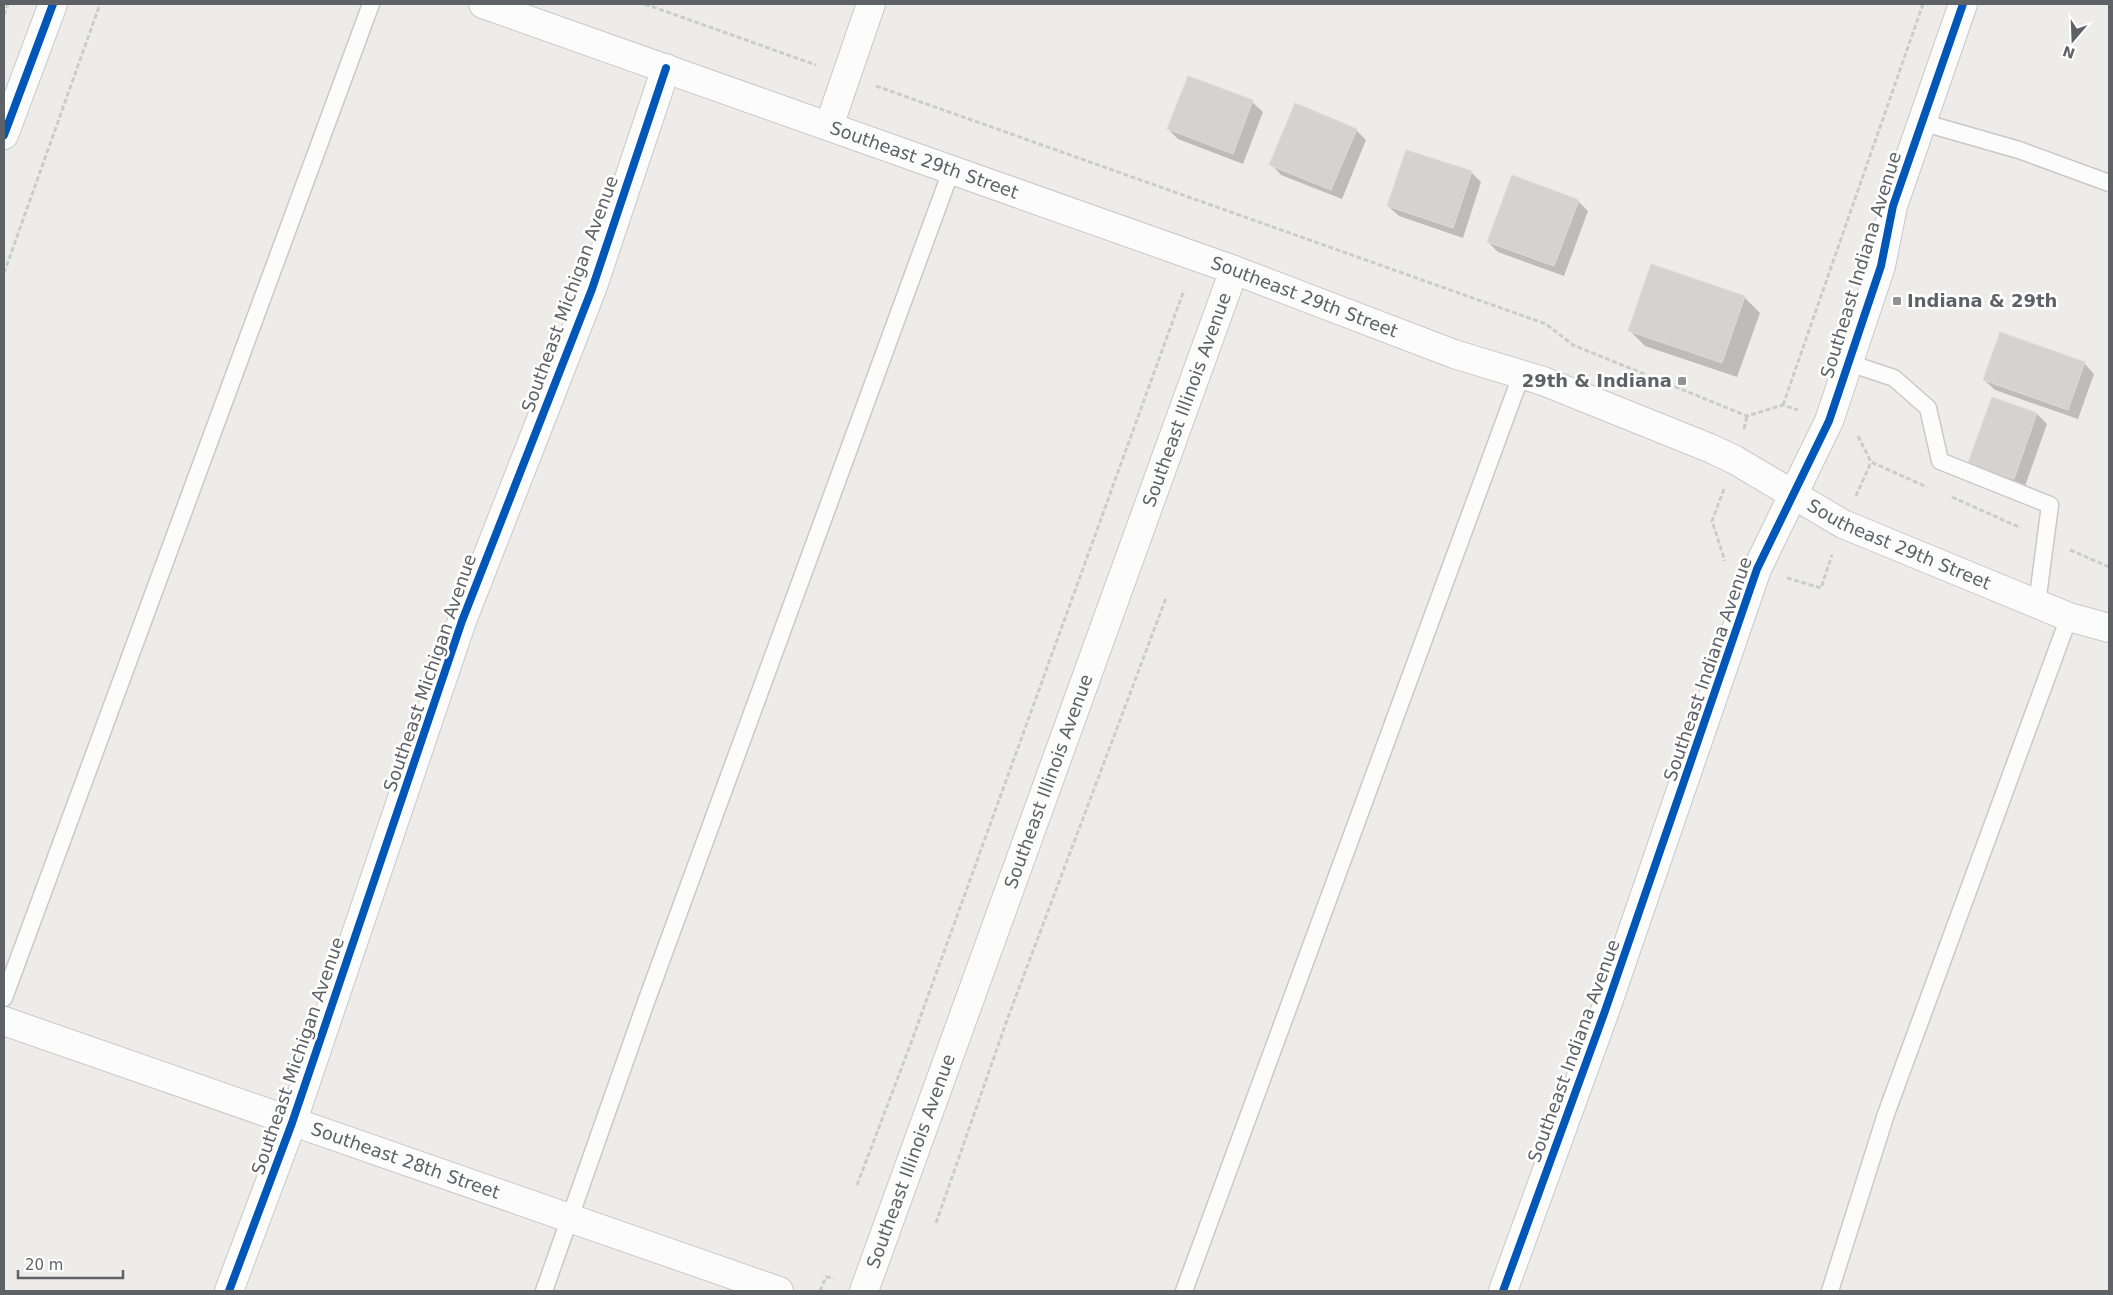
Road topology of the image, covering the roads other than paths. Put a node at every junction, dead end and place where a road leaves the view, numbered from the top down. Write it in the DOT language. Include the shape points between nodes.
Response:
graph roads {
  1 [pos="53,4"];
  2 [pos="371,4"];
  3 [pos="483,4"];
  4 [pos="871,4"];
  5 [pos="1963,4"];
  6 [pos="666,68"];
  7 [pos="1920,122"];
  8 [pos="829,126"];
  9 [pos="4,136"];
  10 [pos="951,171"];
  11 [pos="2109,184"];
  12 [pos="1234,270"];
  13 [pos="1849,363"];
  14 [pos="1522,373"];
  15 [pos="1793,496"];
  16 [pos="2037,604"];
  17 [pos="2069,617"];
  18 [pos="2109,628"];
  19 [pos="4,998"];
  20 [pos="4,1021"];
  21 [pos="292,1123"];
  22 [pos="570,1220"];
  23 [pos="229,1291"];
  24 [pos="544,1291"];
  25 [pos="779,1291"];
  26 [pos="864,1291"];
  27 [pos="1184,1291"];
  28 [pos="1503,1291"];
  29 [pos="1830,1291"];
  1 -- 9 [label="street"];
  2 -- 19 [label="lane"];
  3 -- 6 [label="street, Southeast 29th Street"];
  4 -- 8 [label="street"];
  5 -- 7 [label="street, Southeast Indiana Avenue"];
  6 -- 8 [label="street, Southeast 29th Street"];
  6 -- 21 [label="street, Southeast Michigan Avenue" via="592,289 462,621"];
  7 -- 11 [label="lane" via="2019,150"];
  7 -- 13 [label="street, Southeast Indiana Avenue" via="1893,206 1881,266"];
  8 -- 10 [label="street, Southeast 29th Street"];
  10 -- 12 [label="street, Southeast 29th Street"];
  10 -- 22 [label="lane" via="646,1002"];
  12 -- 14 [label="street, Southeast 29th Street" via="1454,354"];
  12 -- 26 [label="street, Southeast Illinois Avenue"];
  13 -- 15 [label="street, Southeast Indiana Avenue" via="1829,421"];
  13 -- 16 [label="lane" via="1894,378 1928,408 1940,461 2050,505"];
  14 -- 15 [label="street, Southeast 29th Street" via="1712,449"];
  14 -- 27 [label="lane"];
  15 -- 16 [label="street, Southeast 29th Street" via="1843,524"];
  15 -- 28 [label="street, Southeast Indiana Avenue" via="1757,569 1605,1011"];
  16 -- 17 [label="street, Southeast 29th Street"];
  17 -- 18 [label="street, Southeast 29th Street"];
  17 -- 29 [label="lane" via="1886,1114"];
  20 -- 21 [label="street, Southeast 28th Street"];
  21 -- 22 [label="street, Southeast 28th Street"];
  21 -- 23 [label="street, Southeast Michigan Avenue"];
  22 -- 24 [label="lane"];
  22 -- 25 [label="street, Southeast 28th Street"];
}
